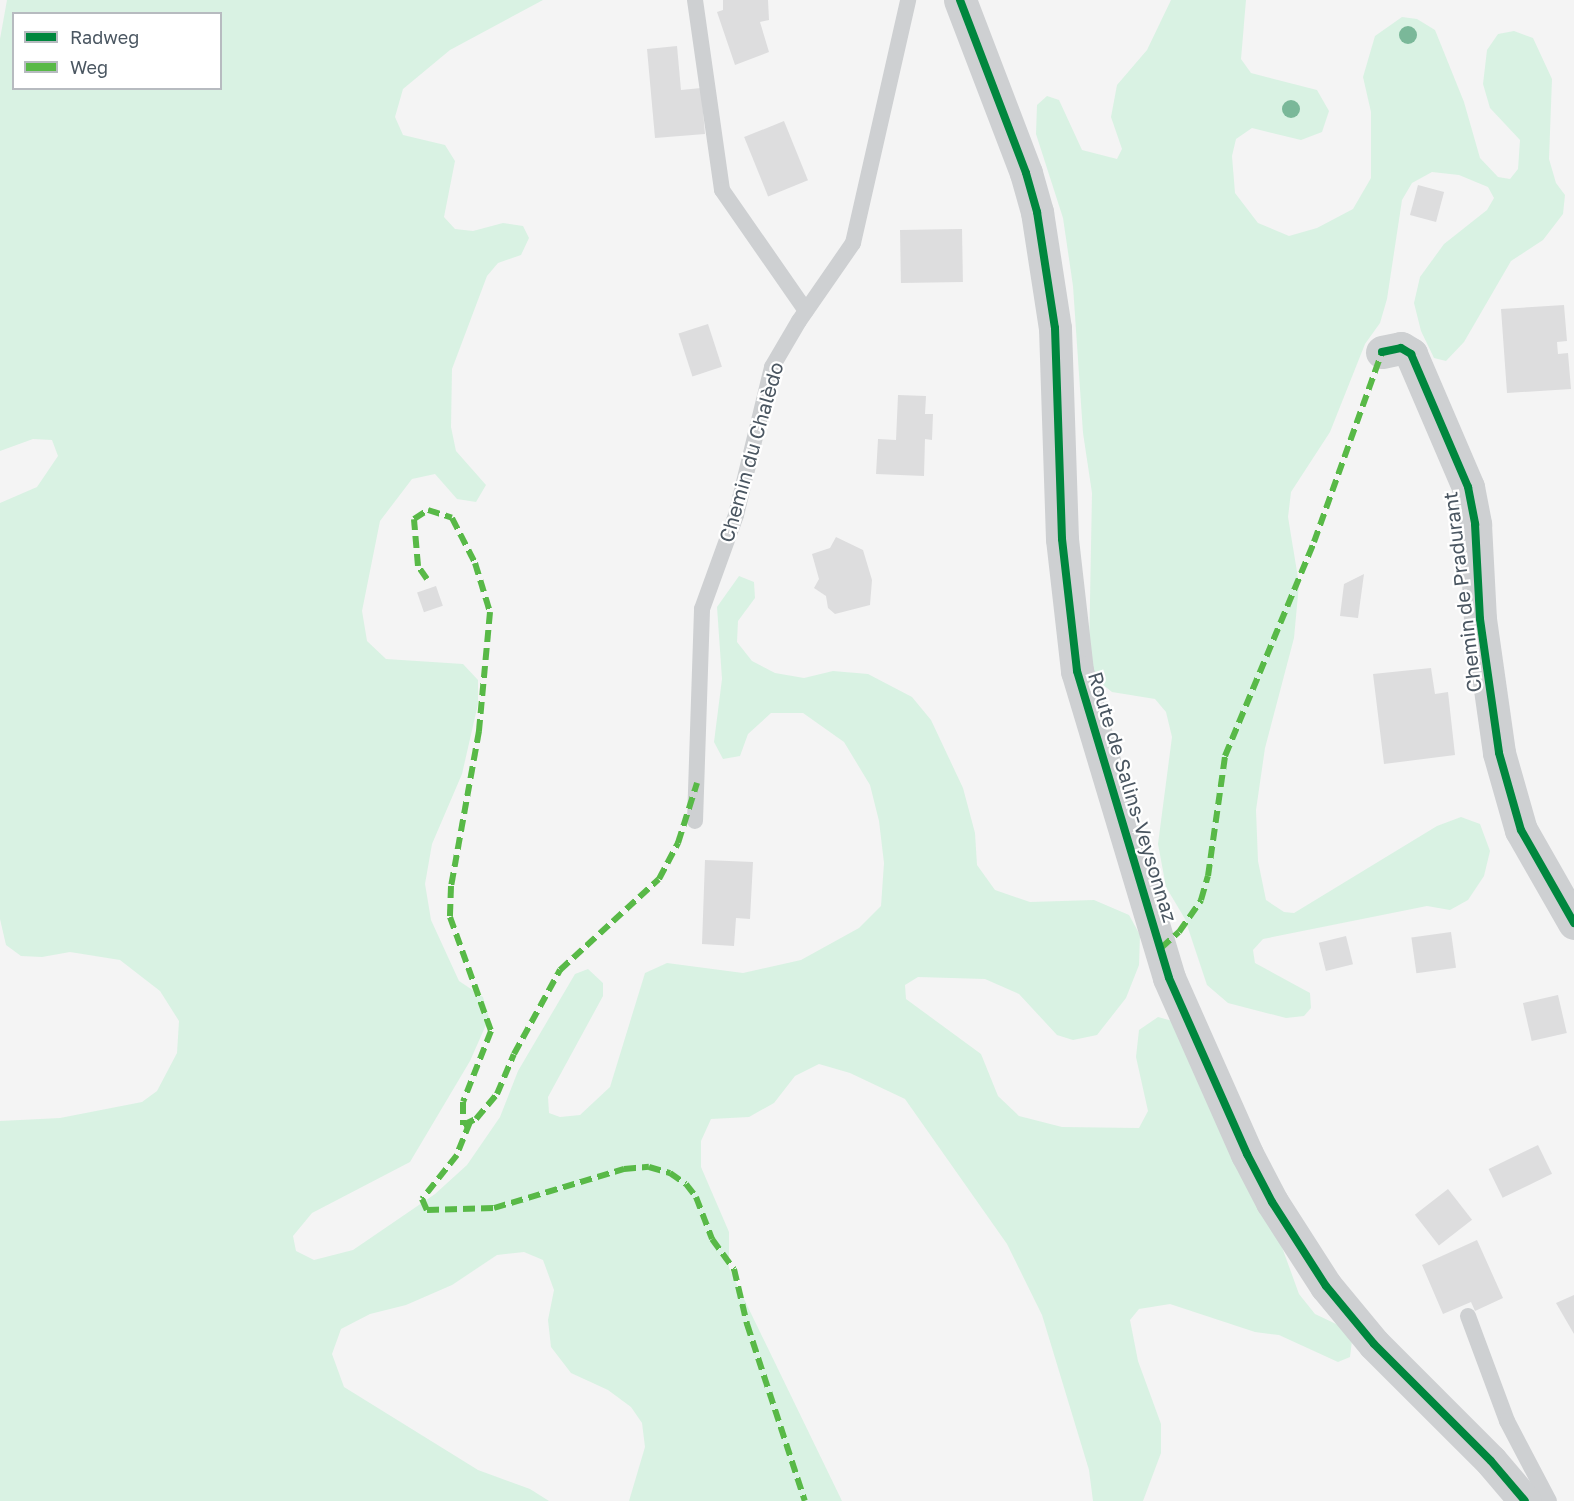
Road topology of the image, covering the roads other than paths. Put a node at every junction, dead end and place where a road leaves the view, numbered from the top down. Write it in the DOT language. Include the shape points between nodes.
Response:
graph roads {
  1 [pos="695,0"];
  2 [pos="908,0"];
  3 [pos="960,0"];
  4 [pos="806,311"];
  5 [pos="1382,352"];
  6 [pos="695,821"];
  7 [pos="1574,923"];
  8 [pos="1468,1316"];
  9 [pos="1525,1501"];
  10 [pos="1550,1501"];
  1 -- 4 [label="lane" via="722,190"];
  2 -- 4 [label="lane, Chemin du Chalèdo" via="853,243"];
  3 -- 9 [label="street, Route de Salins-Veysonnaz" via="1026,172 1037,212 1055,328 1062,539 1077,671 1169,978 1247,1154 1272,1202 1326,1286 1374,1344 1491,1461"];
  4 -- 6 [label="lane, Chemin du Chalèdo" via="772,367 736,515 702,609"];
  5 -- 7 [label="street, Chemin de Pradurant" via="1401,348 1411,354 1468,487 1475,524 1480,619 1499,753 1521,830"];
  8 -- 10 [label="lane" via="1507,1421"];
}
